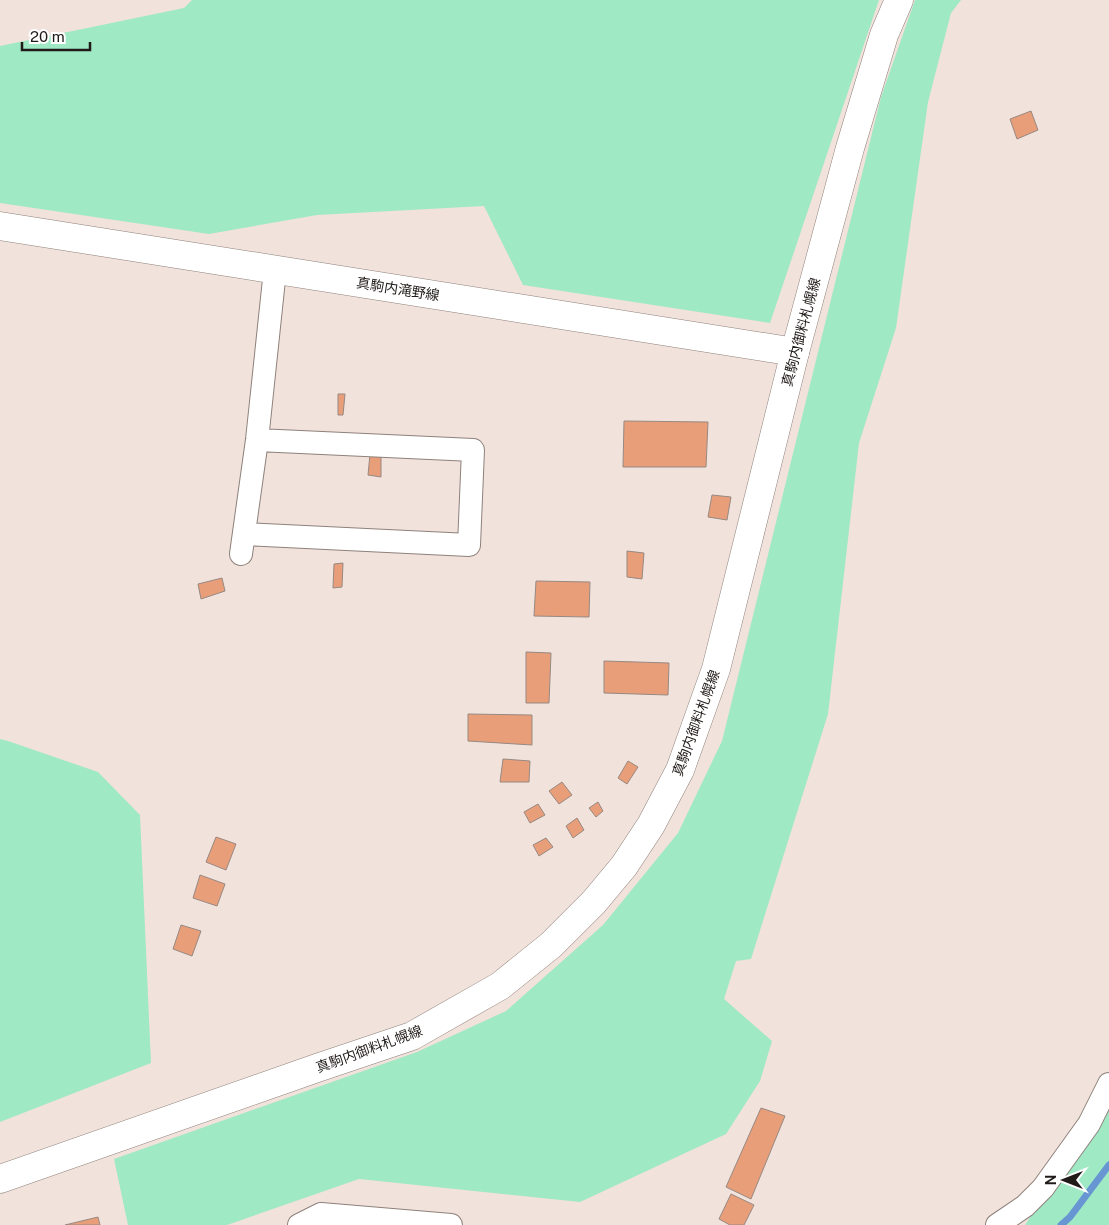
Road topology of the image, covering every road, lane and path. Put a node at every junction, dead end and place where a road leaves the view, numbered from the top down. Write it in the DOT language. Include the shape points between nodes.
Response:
graph roads {
  1 [pos="899,0"];
  2 [pos="0,226"];
  3 [pos="275,270"];
  4 [pos="795,352"];
  5 [pos="257,440"];
  6 [pos="1109,1084"];
  7 [pos="0,1179"];
  8 [pos="299,1225"];
  9 [pos="451,1225"];
  10 [pos="997,1225"];
  1 -- 4 [label="main road, 真駒内御料札幌線" via="884,35 853,139"];
  2 -- 3 [label="main road, 真駒内滝野線"];
  3 -- 4 [label="main road, 真駒内滝野線"];
  3 -- 5 [label="street"];
  4 -- 7 [label="main road, 真駒内御料札幌線" via="716,670 680,770 651,825 624,866 594,902 551,945 500,986 412,1036"];
  5 -- 5 [label="street" via="242,544 469,545 473,450"];
  6 -- 10 [label="street" via="1089,1124 1043,1188 1025,1206"];
  8 -- 9 [label="street" via="321,1214"];
}
